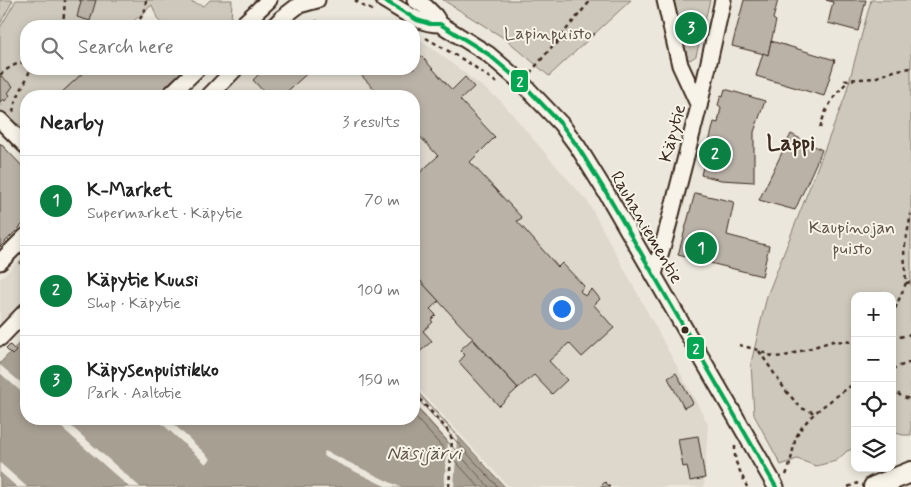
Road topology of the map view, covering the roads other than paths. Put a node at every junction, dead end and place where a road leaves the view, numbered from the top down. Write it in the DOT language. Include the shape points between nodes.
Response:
graph roads {
  1 [pos="269,0"];
  2 [pos="317,0"];
  3 [pos="384,0"];
  4 [pos="415,0"];
  5 [pos="665,0"];
  6 [pos="723,0"];
  7 [pos="247,20"];
  8 [pos="280,20"];
  9 [pos="417,20"];
  10 [pos="420,21"];
  11 [pos="440,24"];
  12 [pos="191,75"];
  13 [pos="229,75"];
  14 [pos="175,90"];
  15 [pos="215,90"];
  16 [pos="699,106"];
  17 [pos="7,119"];
  18 [pos="20,137"];
  19 [pos="20,242"];
  20 [pos="0,262"];
  21 [pos="654,274"];
  22 [pos="20,317"];
  23 [pos="0,338"];
  24 [pos="911,472"];
  25 [pos="780,483"];
  26 [pos="874,487"];
  1 -- 7 [label="street"];
  2 -- 8 [label="street" via="299,5"];
  3 -- 9 [label="street, Rauhaniementie"];
  4 -- 11 [label="street, Rauhaniementie" via="426,7"];
  5 -- 16 [label="street" via="680,65"];
  6 -- 16 [label="street, Käpytie"];
  10 -- 11 [label="street, Rauhaniementie"];
  11 -- 21 [label="street, Rauhaniementie" via="488,54 522,83 561,124 608,194"];
  12 -- 14 [label="street"];
  13 -- 15 [label="street"];
  16 -- 21 [label="street, Käpytie"];
  17 -- 18 [label="street"];
  19 -- 20 [label="street"];
  21 -- 25 [label="street, Rauhaniementie"];
  22 -- 23 [label="street"];
  24 -- 26 [label="main road"];
}
